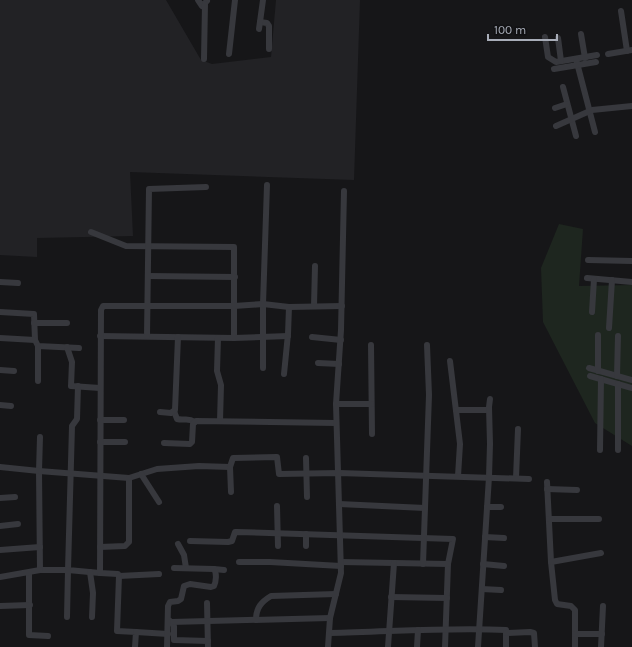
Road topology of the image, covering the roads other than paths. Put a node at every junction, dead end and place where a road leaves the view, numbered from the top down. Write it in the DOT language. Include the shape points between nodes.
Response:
graph roads {
  1 [pos="198,0"];
  2 [pos="235,0"];
  3 [pos="263,0"];
  4 [pos="206,2"];
  5 [pos="621,11"];
  6 [pos="581,34"];
  7 [pos="545,37"];
  8 [pos="558,38"];
  9 [pos="269,49"];
  10 [pos="629,50"];
  11 [pos="229,54"];
  12 [pos="608,54"];
  13 [pos="598,55"];
  14 [pos="585,58"];
  15 [pos="204,59"];
  16 [pos="576,59"];
  17 [pos="561,61"];
  18 [pos="596,62"];
  19 [pos="577,66"];
  20 [pos="554,69"];
  21 [pos="563,87"];
  22 [pos="567,104"];
  23 [pos="632,106"];
  24 [pos="555,108"];
  25 [pos="589,111"];
  26 [pos="572,119"];
  27 [pos="556,126"];
  28 [pos="596,132"];
  29 [pos="576,136"];
  30 [pos="267,185"];
  31 [pos="206,187"];
  32 [pos="344,191"];
  33 [pos="91,232"];
  34 [pos="148,246"];
  35 [pos="588,260"];
  36 [pos="632,262"];
  37 [pos="315,266"];
  38 [pos="148,276"];
  39 [pos="235,277"];
  40 [pos="587,278"];
  41 [pos="594,279"];
  42 [pos="612,280"];
  43 [pos="0,282"];
  44 [pos="632,282"];
  45 [pos="18,283"];
  46 [pos="263,304"];
  47 [pos="147,306"];
  48 [pos="234,306"];
  49 [pos="314,306"];
  50 [pos="342,306"];
  51 [pos="289,307"];
  52 [pos="0,312"];
  53 [pos="592,312"];
  54 [pos="34,323"];
  55 [pos="67,324"];
  56 [pos="609,328"];
  57 [pos="598,335"];
  58 [pos="100,336"];
  59 [pos="147,336"];
  60 [pos="288,336"];
  61 [pos="618,336"];
  62 [pos="178,337"];
  63 [pos="263,337"];
  64 [pos="312,337"];
  65 [pos="0,338"];
  66 [pos="218,338"];
  67 [pos="234,338"];
  68 [pos="341,340"];
  69 [pos="36,343"];
  70 [pos="371,345"];
  71 [pos="427,345"];
  72 [pos="67,347"];
  73 [pos="79,348"];
  74 [pos="450,361"];
  75 [pos="318,363"];
  76 [pos="339,364"];
  77 [pos="263,368"];
  78 [pos="590,368"];
  79 [pos="0,370"];
  80 [pos="14,371"];
  81 [pos="598,371"];
  82 [pos="284,374"];
  83 [pos="590,376"];
  84 [pos="617,376"];
  85 [pos="601,379"];
  86 [pos="632,380"];
  87 [pos="38,381"];
  88 [pos="618,384"];
  89 [pos="78,386"];
  90 [pos="100,388"];
  91 [pos="632,388"];
  92 [pos="490,399"];
  93 [pos="336,404"];
  94 [pos="371,404"];
  95 [pos="0,405"];
  96 [pos="11,406"];
  97 [pos="456,410"];
  98 [pos="489,410"];
  99 [pos="174,411"];
  100 [pos="160,412"];
  101 [pos="100,420"];
  102 [pos="124,420"];
  103 [pos="220,421"];
  104 [pos="195,422"];
  105 [pos="336,423"];
  106 [pos="518,429"];
  107 [pos="372,434"];
  108 [pos="40,437"];
  109 [pos="100,442"];
  110 [pos="125,442"];
  111 [pos="164,443"];
  112 [pos="600,450"];
  113 [pos="618,450"];
  114 [pos="306,458"];
  115 [pos="0,466"];
  116 [pos="230,467"];
  117 [pos="39,471"];
  118 [pos="306,472"];
  119 [pos="339,473"];
  120 [pos="71,474"];
  121 [pos="141,474"];
  122 [pos="426,475"];
  123 [pos="100,476"];
  124 [pos="458,476"];
  125 [pos="489,477"];
  126 [pos="129,478"];
  127 [pos="516,478"];
  128 [pos="529,479"];
  129 [pos="547,482"];
  130 [pos="547,490"];
  131 [pos="577,490"];
  132 [pos="231,492"];
  133 [pos="15,497"];
  134 [pos="307,497"];
  135 [pos="0,498"];
  136 [pos="158,502"];
  137 [pos="339,504"];
  138 [pos="277,506"];
  139 [pos="487,507"];
  140 [pos="425,508"];
  141 [pos="501,508"];
  142 [pos="599,519"];
  143 [pos="549,520"];
  144 [pos="18,524"];
  145 [pos="0,526"];
  146 [pos="278,532"];
  147 [pos="306,534"];
  148 [pos="341,536"];
  149 [pos="485,537"];
  150 [pos="424,538"];
  151 [pos="504,538"];
  152 [pos="190,541"];
  153 [pos="178,544"];
  154 [pos="278,546"];
  155 [pos="306,546"];
  156 [pos="40,547"];
  157 [pos="100,547"];
  158 [pos="0,550"];
  159 [pos="601,553"];
  160 [pos="239,562"];
  161 [pos="551,562"];
  162 [pos="394,563"];
  163 [pos="341,564"];
  164 [pos="423,564"];
  165 [pos="448,564"];
  166 [pos="483,564"];
  167 [pos="504,566"];
  168 [pos="174,568"];
  169 [pos="186,568"];
  170 [pos="214,569"];
  171 [pos="40,570"];
  172 [pos="68,570"];
  173 [pos="224,570"];
  174 [pos="90,572"];
  175 [pos="29,573"];
  176 [pos="100,573"];
  177 [pos="159,574"];
  178 [pos="119,576"];
  179 [pos="0,577"];
  180 [pos="482,589"];
  181 [pos="501,590"];
  182 [pos="336,594"];
  183 [pos="391,597"];
  184 [pos="447,598"];
  185 [pos="207,603"];
  186 [pos="30,605"];
  187 [pos="0,606"];
  188 [pos="603,606"];
  189 [pos="67,617"];
  190 [pos="92,617"];
  191 [pos="330,618"];
  192 [pos="207,620"];
  193 [pos="256,620"];
  194 [pos="170,621"];
  195 [pos="479,628"];
  196 [pos="446,629"];
  197 [pos="418,630"];
  198 [pos="136,632"];
  199 [pos="388,632"];
  200 [pos="330,633"];
  201 [pos="506,633"];
  202 [pos="168,634"];
  203 [pos="575,634"];
  204 [pos="602,634"];
  205 [pos="48,636"];
  206 [pos="208,644"];
  207 [pos="135,647"];
  208 [pos="167,647"];
  209 [pos="328,647"];
  210 [pos="388,647"];
  211 [pos="417,647"];
  212 [pos="445,647"];
  213 [pos="478,647"];
  214 [pos="506,647"];
  215 [pos="535,647"];
  216 [pos="575,647"];
  217 [pos="601,647"];
  1 -- 4 [label="street" via="202,6"];
  2 -- 11 [label="street"];
  3 -- 9 [label="street" via="259,26 267,23 269,26"];
  4 -- 15 [label="street"];
  5 -- 10 [label="street"];
  6 -- 14 [label="street"];
  7 -- 17 [label="street" via="548,57 556,62"];
  8 -- 17 [label="street"];
  10 -- 12 [label="street"];
  13 -- 14 [label="street"];
  14 -- 16 [label="street"];
  16 -- 17 [label="street"];
  16 -- 19 [label="street"];
  18 -- 19 [label="street"];
  19 -- 20 [label="street"];
  19 -- 25 [label="street"];
  21 -- 22 [label="street"];
  22 -- 24 [label="street"];
  22 -- 26 [label="street"];
  23 -- 25 [label="street"];
  25 -- 26 [label="street"];
  25 -- 28 [label="street"];
  26 -- 27 [label="street"];
  26 -- 29 [label="street"];
  30 -- 46 [label="street"];
  31 -- 34 [label="street" via="149,189"];
  32 -- 50 [label="street"];
  33 -- 34 [label="street" via="126,246"];
  34 -- 38 [label="street"];
  34 -- 39 [label="street" via="234,247"];
  35 -- 36 [label="street"];
  37 -- 49 [label="street"];
  38 -- 39 [label="street"];
  38 -- 47 [label="street"];
  39 -- 48 [label="street"];
  40 -- 41 [label="street"];
  41 -- 42 [label="street"];
  41 -- 53 [label="street"];
  42 -- 44 [label="street"];
  42 -- 56 [label="street"];
  43 -- 45 [label="street"];
  46 -- 48 [label="street"];
  46 -- 51 [label="street"];
  46 -- 63 [label="street"];
  47 -- 48 [label="street"];
  47 -- 58 [label="street" via="103,306"];
  47 -- 59 [label="street"];
  48 -- 67 [label="street"];
  49 -- 50 [label="street"];
  49 -- 51 [label="street"];
  50 -- 68 [label="street"];
  51 -- 60 [label="street"];
  52 -- 54 [label="street" via="34,314"];
  54 -- 55 [label="street"];
  54 -- 69 [label="street"];
  57 -- 81 [label="street"];
  58 -- 59 [label="street"];
  58 -- 90 [label="street"];
  59 -- 62 [label="street"];
  60 -- 63 [label="street"];
  60 -- 82 [label="street"];
  61 -- 84 [label="street"];
  62 -- 66 [label="street"];
  62 -- 99 [label="street"];
  63 -- 67 [label="street"];
  63 -- 77 [label="street"];
  64 -- 68 [label="street"];
  65 -- 69 [label="street"];
  66 -- 67 [label="street"];
  66 -- 103 [label="street"];
  68 -- 76 [label="street"];
  69 -- 72 [label="street"];
  69 -- 87 [label="street"];
  70 -- 94 [label="street"];
  71 -- 122 [label="street" via="429,395"];
  72 -- 73 [label="street"];
  72 -- 89 [label="street" via="72,362 71,386"];
  74 -- 97 [label="street"];
  75 -- 76 [label="street"];
  76 -- 93 [label="street"];
  78 -- 81 [label="street"];
  79 -- 80 [label="street"];
  81 -- 84 [label="street"];
  83 -- 85 [label="street"];
  84 -- 86 [label="street"];
  85 -- 88 [label="street"];
  85 -- 112 [label="street"];
  88 -- 91 [label="street"];
  88 -- 113 [label="street"];
  89 -- 90 [label="street"];
  89 -- 120 [label="street" via="77,419 72,426"];
  90 -- 101 [label="street"];
  92 -- 98 [label="street"];
  93 -- 94 [label="street"];
  93 -- 105 [label="street"];
  94 -- 107 [label="street"];
  95 -- 96 [label="street"];
  97 -- 98 [label="street"];
  97 -- 124 [label="street" via="460,444"];
  98 -- 125 [label="street"];
  99 -- 100 [label="street"];
  99 -- 104 [label="street" via="177,419 188,418"];
  101 -- 102 [label="street"];
  101 -- 109 [label="street"];
  103 -- 104 [label="street"];
  103 -- 105 [label="street"];
  104 -- 111 [label="street" via="190,444"];
  105 -- 119 [label="street"];
  106 -- 127 [label="street"];
  108 -- 117 [label="street"];
  109 -- 110 [label="street"];
  109 -- 123 [label="street"];
  114 -- 118 [label="street"];
  115 -- 117 [label="street"];
  116 -- 118 [label="street" via="234,458 277,458 279,474"];
  116 -- 121 [label="street" via="158,469"];
  116 -- 132 [label="street"];
  117 -- 120 [label="street"];
  117 -- 156 [label="street"];
  118 -- 119 [label="street"];
  118 -- 134 [label="street"];
  119 -- 122 [label="street"];
  119 -- 137 [label="street"];
  120 -- 123 [label="street"];
  120 -- 172 [label="street"];
  121 -- 126 [label="street"];
  121 -- 136 [label="street"];
  122 -- 124 [label="street"];
  122 -- 140 [label="street"];
  123 -- 126 [label="street"];
  123 -- 157 [label="street"];
  124 -- 125 [label="street"];
  125 -- 127 [label="street"];
  125 -- 139 [label="street"];
  126 -- 157 [label="street" via="129,542 125,546"];
  127 -- 128 [label="street"];
  129 -- 130 [label="street"];
  130 -- 131 [label="street"];
  130 -- 143 [label="street"];
  133 -- 135 [label="street"];
  137 -- 140 [label="street"];
  137 -- 148 [label="street"];
  138 -- 146 [label="street"];
  139 -- 141 [label="street"];
  139 -- 149 [label="street"];
  140 -- 150 [label="street"];
  142 -- 143 [label="street"];
  143 -- 161 [label="street"];
  144 -- 145 [label="street"];
  146 -- 147 [label="street"];
  146 -- 152 [label="street" via="235,532 232,541 228,542"];
  146 -- 154 [label="street"];
  147 -- 148 [label="street"];
  147 -- 155 [label="street"];
  148 -- 150 [label="street"];
  148 -- 163 [label="street"];
  149 -- 151 [label="street"];
  149 -- 166 [label="street"];
  150 -- 164 [label="street"];
  150 -- 165 [label="street" via="453,539"];
  153 -- 169 [label="street"];
  156 -- 158 [label="street"];
  156 -- 171 [label="street"];
  157 -- 176 [label="street"];
  159 -- 161 [label="street"];
  160 -- 163 [label="street"];
  161 -- 203 [label="street" via="556,603 575,610"];
  162 -- 163 [label="street"];
  162 -- 164 [label="street"];
  162 -- 183 [label="street"];
  163 -- 182 [label="street"];
  164 -- 165 [label="street"];
  165 -- 184 [label="street"];
  166 -- 167 [label="street"];
  166 -- 180 [label="street"];
  168 -- 169 [label="street"];
  169 -- 170 [label="street"];
  170 -- 173 [label="street"];
  170 -- 194 [label="street" via="214,586 184,586 181,599 170,602"];
  171 -- 172 [label="street"];
  171 -- 175 [label="street"];
  172 -- 174 [label="street"];
  172 -- 189 [label="street"];
  174 -- 176 [label="street"];
  174 -- 190 [label="street" via="93,594"];
  175 -- 179 [label="street"];
  175 -- 186 [label="street"];
  176 -- 178 [label="street"];
  177 -- 178 [label="street"];
  178 -- 198 [label="street" via="117,631"];
  180 -- 181 [label="street"];
  180 -- 195 [label="street"];
  182 -- 191 [label="street"];
  182 -- 193 [label="street" via="271,596 257,609"];
  183 -- 184 [label="street"];
  183 -- 199 [label="street"];
  184 -- 196 [label="street"];
  185 -- 192 [label="street"];
  186 -- 187 [label="street"];
  186 -- 205 [label="street" via="29,635"];
  188 -- 204 [label="street"];
  191 -- 193 [label="street"];
  191 -- 200 [label="street"];
  192 -- 193 [label="street"];
  192 -- 194 [label="street"];
  192 -- 206 [label="street"];
  194 -- 202 [label="street"];
  194 -- 206 [label="street" via="174,626 174,640"];
  195 -- 196 [label="street"];
  195 -- 201 [label="street" via="506,630"];
  195 -- 213 [label="street"];
  196 -- 197 [label="street"];
  196 -- 212 [label="street"];
  197 -- 199 [label="street"];
  197 -- 211 [label="street"];
  198 -- 202 [label="street"];
  198 -- 207 [label="street"];
  199 -- 200 [label="street"];
  199 -- 210 [label="street"];
  200 -- 209 [label="street"];
  201 -- 214 [label="street"];
  201 -- 215 [label="street" via="534,633"];
  202 -- 208 [label="street"];
  203 -- 204 [label="street"];
  203 -- 216 [label="street"];
  204 -- 217 [label="street"];
}
